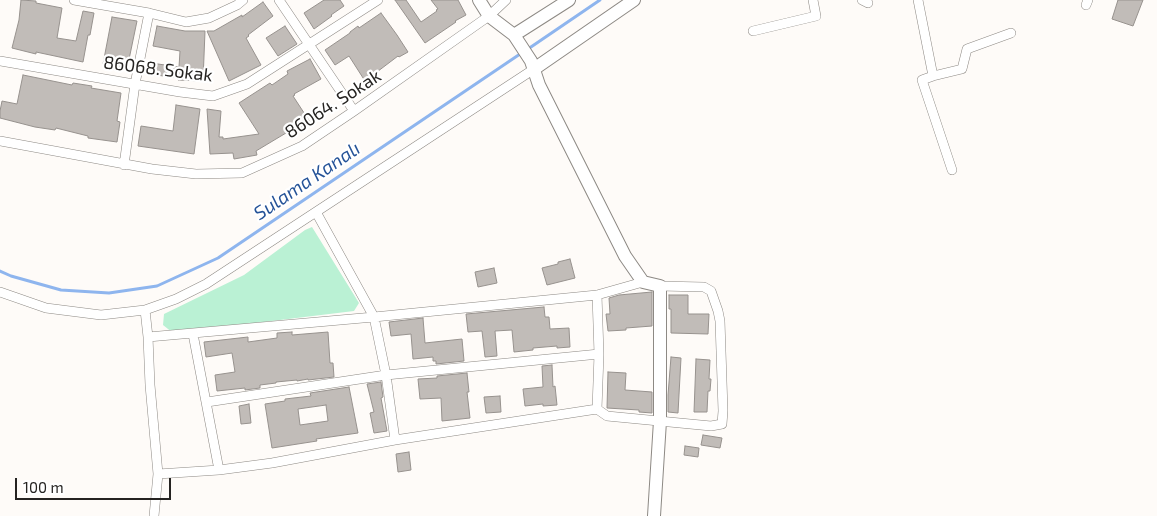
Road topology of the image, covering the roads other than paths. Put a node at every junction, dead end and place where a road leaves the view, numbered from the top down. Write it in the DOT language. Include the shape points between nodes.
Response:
graph roads {
  1 [pos="74,0"];
  2 [pos="243,0"];
  3 [pos="280,0"];
  4 [pos="378,0"];
  5 [pos="479,0"];
  6 [pos="506,0"];
  7 [pos="569,0"];
  8 [pos="634,0"];
  9 [pos="813,0"];
  10 [pos="918,0"];
  11 [pos="149,13"];
  12 [pos="489,16"];
  13 [pos="753,31"];
  14 [pos="1011,33"];
  15 [pos="516,38"];
  16 [pos="309,43"];
  17 [pos="0,62"];
  18 [pos="532,65"];
  19 [pos="933,76"];
  20 [pos="135,84"];
  21 [pos="354,111"];
  22 [pos="0,141"];
  23 [pos="124,165"];
  24 [pos="952,170"];
  25 [pos="316,212"];
  26 [pos="643,282"];
  27 [pos="660,286"];
  28 [pos="0,292"];
  29 [pos="597,295"];
  30 [pos="145,310"];
  31 [pos="374,317"];
  32 [pos="193,334"];
  33 [pos="148,337"];
  34 [pos="599,354"];
  35 [pos="386,375"];
  36 [pos="207,402"];
  37 [pos="597,409"];
  38 [pos="660,421"];
  39 [pos="395,440"];
  40 [pos="219,470"];
  41 [pos="158,474"];
  42 [pos="154,516"];
  43 [pos="654,516"];
  1 -- 11 [label="street"];
  2 -- 11 [label="street" via="209,18 186,22"];
  3 -- 16 [label="street"];
  4 -- 16 [label="street, 86068. Sokak"];
  5 -- 12 [label="main road"];
  6 -- 12 [label="street, 86064. Sokak"];
  7 -- 15 [label="main road"];
  8 -- 18 [label="main road"];
  9 -- 13 [label="street" via="816,16"];
  10 -- 19 [label="street"];
  11 -- 20 [label="street"];
  12 -- 15 [label="main road"];
  12 -- 21 [label="street, 86064. Sokak"];
  14 -- 19 [label="street" via="967,49 962,69"];
  15 -- 18 [label="main road"];
  16 -- 20 [label="street, 86068. Sokak" via="247,84 213,96"];
  16 -- 21 [label="street"];
  17 -- 20 [label="street, 86068. Sokak"];
  18 -- 25 [label="street"];
  18 -- 26 [label="main road" via="625,256"];
  19 -- 24 [label="street" via="922,80"];
  20 -- 23 [label="street"];
  21 -- 23 [label="street, 86064. Sokak" via="302,146 242,172 196,174"];
  22 -- 23 [label="street, 86064. Sokak"];
  25 -- 30 [label="street" via="206,284"];
  25 -- 31 [label="street"];
  26 -- 27 [label="main road"];
  26 -- 29 [label="street"];
  27 -- 38 [label="main road"];
  27 -- 38 [label="street" via="704,287 710,291 720,321 723,411 722,424 710,426"];
  28 -- 30 [label="street" via="46,308 92,314"];
  29 -- 31 [label="street"];
  29 -- 34 [label="street"];
  30 -- 33 [label="street"];
  31 -- 32 [label="street"];
  31 -- 35 [label="street"];
  32 -- 33 [label="street"];
  32 -- 36 [label="street"];
  33 -- 41 [label="street"];
  34 -- 35 [label="street"];
  34 -- 37 [label="street"];
  35 -- 36 [label="street"];
  35 -- 39 [label="street"];
  36 -- 40 [label="street"];
  37 -- 38 [label="street" via="607,416"];
  37 -- 39 [label="street"];
  38 -- 43 [label="main road"];
  39 -- 40 [label="street"];
  40 -- 41 [label="street"];
  41 -- 42 [label="street"];
}
